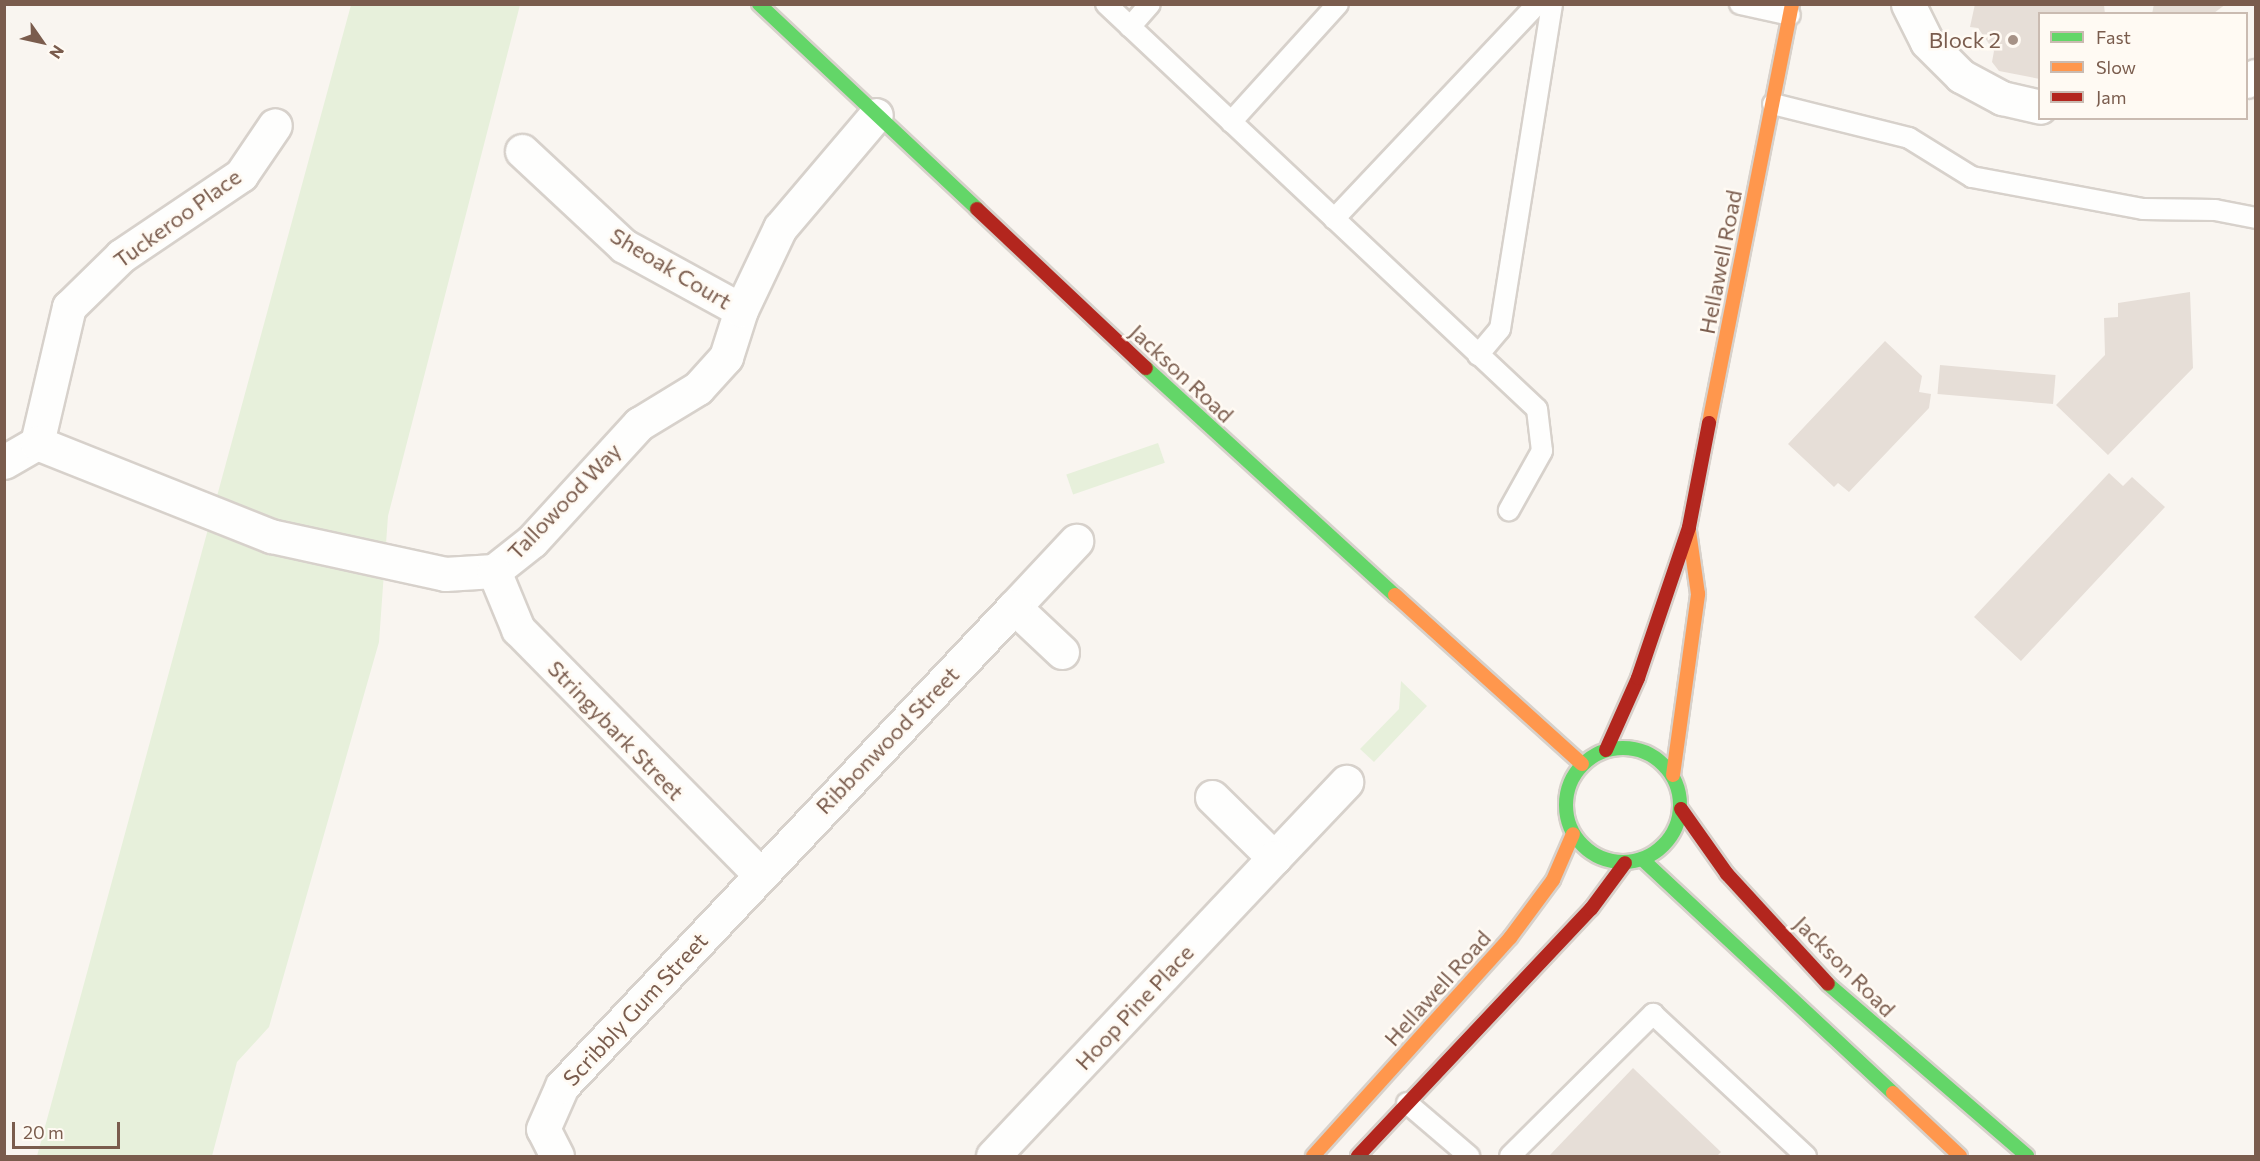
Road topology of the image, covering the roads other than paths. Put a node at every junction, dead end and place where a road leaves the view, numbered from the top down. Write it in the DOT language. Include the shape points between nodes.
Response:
graph roads {
  1 [pos="759,4"];
  2 [pos="1106,4"];
  3 [pos="1150,4"];
  4 [pos="1338,4"];
  5 [pos="1537,4"];
  6 [pos="1552,4"];
  7 [pos="1740,4"];
  8 [pos="1908,4"];
  9 [pos="1791,10"];
  10 [pos="1130,27"];
  11 [pos="1773,104"];
  12 [pos="2038,107"];
  13 [pos="876,115"];
  14 [pos="1231,122"];
  15 [pos="275,125"];
  16 [pos="522,151"];
  17 [pos="2256,218"];
  18 [pos="1334,219"];
  19 [pos="741,310"];
  20 [pos="1478,355"];
  21 [pos="37,443"];
  22 [pos="4,462"];
  23 [pos="1509,510"];
  24 [pos="1689,527"];
  25 [pos="1076,541"];
  26 [pos="494,571"];
  27 [pos="1014,607"];
  28 [pos="1062,652"];
  29 [pos="1606,750"];
  30 [pos="1582,764"];
  31 [pos="1673,776"];
  32 [pos="1346,782"];
  33 [pos="1212,797"];
  34 [pos="1681,810"];
  35 [pos="1573,834"];
  36 [pos="1274,858"];
  37 [pos="1642,859"];
  38 [pos="1625,862"];
  39 [pos="760,874"];
  40 [pos="1407,1103"];
  41 [pos="557,1156"];
  42 [pos="993,1156"];
  43 [pos="1313,1156"];
  44 [pos="1358,1156"];
  45 [pos="1468,1156"];
  46 [pos="1510,1156"];
  47 [pos="1806,1156"];
  48 [pos="1960,1156"];
  49 [pos="2027,1156"];
  1 -- 13 [label="street, Jackson Road"];
  2 -- 10 [label="lane"];
  3 -- 10 [label="lane"];
  4 -- 14 [label="lane"];
  5 -- 18 [label="lane"];
  6 -- 20 [label="lane" via="1500,330"];
  7 -- 9 [label="lane"];
  8 -- 12 [label="street" via="1927,42 1961,76 2002,98"];
  9 -- 11 [label="street, Hellawell Road"];
  10 -- 14 [label="lane"];
  11 -- 17 [label="lane" via="1909,138 1972,177 2143,209 2215,210"];
  11 -- 24 [label="street, Hellawell Road"];
  13 -- 19 [label="street, Tallowood Way" via="780,228"];
  13 -- 30 [label="street, Jackson Road" via="1189,409"];
  14 -- 18 [label="lane"];
  15 -- 21 [label="street, Tuckeroo Place" via="241,175 121,256 69,307"];
  16 -- 19 [label="street, Sheoak Court" via="624,246"];
  18 -- 20 [label="lane"];
  19 -- 26 [label="street, Tallowood Way" via="726,357 699,388 639,424 532,541"];
  20 -- 23 [label="lane" via="1537,409 1542,451"];
  21 -- 22 [label="street"];
  21 -- 26 [label="street, Tallowood Way" via="270,536 446,574"];
  24 -- 29 [label="street, Hellawell Road" via="1638,678"];
  24 -- 31 [label="street, Hellawell Road" via="1698,594"];
  25 -- 27 [label="street, Ribbonwood Street"];
  26 -- 39 [label="street, Stringybark Street" via="518,629"];
  27 -- 28 [label="street"];
  27 -- 39 [label="street, Ribbonwood Street"];
  29 -- 30 [label="street"];
  29 -- 31 [label="street" via="1644,751"];
  30 -- 35 [label="street" via="1569,786 1565,810"];
  31 -- 34 [label="street"];
  32 -- 36 [label="street, Hoop Pine Place"];
  33 -- 36 [label="street"];
  34 -- 37 [label="street" via="1661,848"];
  34 -- 49 [label="street, Jackson Road" via="1727,874 1846,1003"];
  35 -- 38 [label="street" via="1595,856"];
  35 -- 43 [label="street, Hellawell Road" via="1553,880 1510,938"];
  36 -- 42 [label="street, Hoop Pine Place"];
  37 -- 38 [label="street"];
  37 -- 48 [label="street"];
  38 -- 40 [label="street" via="1591,909"];
  39 -- 41 [label="street, Scribbly Gum Street" via="562,1086 543,1129"];
  40 -- 44 [label="street"];
  40 -- 45 [label="lane"];
  46 -- 47 [label="lane" via="1653,1014"];
}
